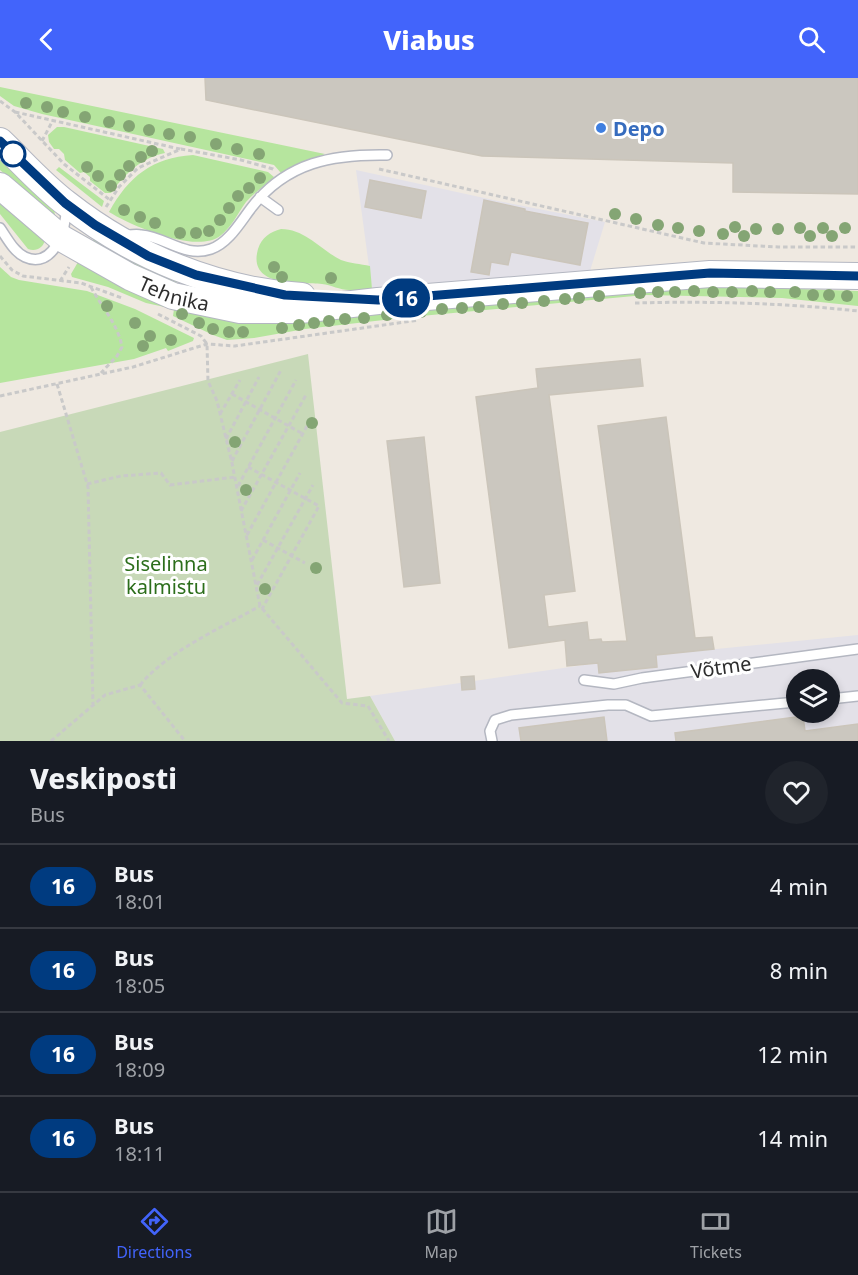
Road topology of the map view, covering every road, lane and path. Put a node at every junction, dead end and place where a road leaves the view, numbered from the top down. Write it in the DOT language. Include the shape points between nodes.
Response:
graph roads {
  1 [pos="0,101"];
  2 [pos="15,112"];
  3 [pos="53,120"];
  4 [pos="0,141"];
  5 [pos="42,141"];
  6 [pos="181,149"];
  7 [pos="387,154"];
  8 [pos="376,168"];
  9 [pos="278,175"];
  10 [pos="0,186"];
  11 [pos="260,197"];
  12 [pos="111,200"];
  13 [pos="65,203"];
  14 [pos="104,210"];
  15 [pos="278,210"];
  16 [pos="0,228"];
  17 [pos="114,236"];
  18 [pos="858,247"];
  19 [pos="68,249"];
  20 [pos="0,256"];
  21 [pos="6,263"];
  22 [pos="0,267"];
  23 [pos="858,276"];
  24 [pos="60,280"];
  25 [pos="90,286"];
  26 [pos="125,299"];
  27 [pos="378,300"];
  28 [pos="627,303"];
  29 [pos="149,310"];
  30 [pos="858,311"];
  31 [pos="426,319"];
  32 [pos="207,344"];
  33 [pos="282,370"];
  34 [pos="100,374"];
  35 [pos="259,377"];
  36 [pos="240,380"];
  37 [pos="296,380"];
  38 [pos="57,384"];
  39 [pos="232,394"];
  40 [pos="306,395"];
  41 [pos="0,396"];
  42 [pos="246,402"];
  43 [pos="260,410"];
  44 [pos="220,414"];
  45 [pos="275,418"];
  46 [pos="289,426"];
  47 [pos="308,426"];
  48 [pos="303,434"];
  49 [pos="226,439"];
  50 [pos="232,463"];
  51 [pos="248,467"];
  52 [pos="300,473"];
  53 [pos="262,475"];
  54 [pos="235,477"];
  55 [pos="276,483"];
  56 [pos="87,484"];
  57 [pos="312,484"];
  58 [pos="237,488"];
  59 [pos="291,490"];
  60 [pos="305,498"];
  61 [pos="242,511"];
  62 [pos="246,536"];
  63 [pos="263,540"];
  64 [pos="277,548"];
  65 [pos="292,556"];
  66 [pos="251,561"];
  67 [pos="304,563"];
  68 [pos="256,586"];
  69 [pos="261,608"];
  70 [pos="858,649"];
  71 [pos="584,680"];
  72 [pos="140,686"];
  73 [pos="858,696"];
  74 [pos="840,698"];
  75 [pos="786,703"];
  76 [pos="93,705"];
  77 [pos="51,741"];
  78 [pos="185,741"];
  79 [pos="389,741"];
  80 [pos="492,741"];
  1 -- 2 [label="path"];
  2 -- 3 [label="path"];
  2 -- 5 [label="path"];
  3 -- 5 [label="path"];
  3 -- 6 [label="path"];
  4 -- 13 [label="main road, Tehnika"];
  5 -- 12 [label="path" via="64,164"];
  6 -- 9 [label="path" via="273,169"];
  6 -- 12 [label="path" via="138,168"];
  7 -- 11 [label="lane" via="327,158 281,179"];
  8 -- 18 [label="path" via="704,243"];
  10 -- 19 [label="main road, Tehnika"];
  11 -- 15 [label="lane"];
  11 -- 17 [label="lane" via="227,239 213,248 198,252 142,235"];
  12 -- 14 [label="path"];
  13 -- 17 [label="main road, Tehnika"];
  13 -- 19 [label="lane"];
  16 -- 19 [label="lane" via="19,254 28,258"];
  17 -- 27 [label="main road, Tehnika" via="148,256 196,275 285,295"];
  19 -- 24 [label="path"];
  19 -- 27 [label="main road, Tehnika" via="173,296 240,310 300,310"];
  20 -- 21 [label="path"];
  21 -- 22 [label="path"];
  21 -- 24 [label="path" via="23,276"];
  23 -- 27 [label="main road, Tehnika" via="710,273"];
  24 -- 25 [label="path"];
  25 -- 26 [label="path"];
  25 -- 34 [label="path" via="115,324 122,348"];
  28 -- 30 [label="path" via="708,301"];
  29 -- 32 [label="path" via="201,336"];
  31 -- 32 [label="path" via="235,346"];
  32 -- 34 [label="path"];
  32 -- 44 [label="path" via="208,381"];
  33 -- 43 [label="path"];
  34 -- 38 [label="path"];
  35 -- 42 [label="path"];
  36 -- 39 [label="path"];
  37 -- 45 [label="path"];
  38 -- 41 [label="path"];
  38 -- 56 [label="path"];
  39 -- 42 [label="path"];
  39 -- 44 [label="path"];
  40 -- 46 [label="path"];
  42 -- 43 [label="path"];
  42 -- 49 [label="path"];
  43 -- 45 [label="path"];
  43 -- 50 [label="path"];
  44 -- 49 [label="path"];
  45 -- 46 [label="path"];
  45 -- 51 [label="path"];
  46 -- 48 [label="path"];
  46 -- 53 [label="path"];
  47 -- 48 [label="path"];
  48 -- 55 [label="path"];
  49 -- 50 [label="path"];
  50 -- 54 [label="path"];
  51 -- 53 [label="path"];
  51 -- 58 [label="path"];
  52 -- 59 [label="path"];
  53 -- 55 [label="path"];
  53 -- 61 [label="path"];
  54 -- 56 [label="path" via="170,485 161,473"];
  54 -- 58 [label="path"];
  55 -- 59 [label="path"];
  55 -- 62 [label="path"];
  56 -- 76 [label="path"];
  57 -- 60 [label="path"];
  58 -- 61 [label="path"];
  59 -- 60 [label="path"];
  59 -- 63 [label="path"];
  60 -- 64 [label="path"];
  60 -- 65 [label="path" via="319,506"];
  61 -- 62 [label="path"];
  62 -- 66 [label="path"];
  63 -- 64 [label="path"];
  63 -- 66 [label="path"];
  64 -- 65 [label="path"];
  64 -- 68 [label="path"];
  65 -- 67 [label="path"];
  65 -- 69 [label="path"];
  66 -- 68 [label="path"];
  68 -- 69 [label="path"];
  69 -- 72 [label="path" via="178,653 150,672"];
  69 -- 79 [label="path" via="342,703 368,706"];
  70 -- 71 [label="lane, Võtme" via="614,684"];
  72 -- 76 [label="path" via="105,695"];
  72 -- 78 [label="path"];
  73 -- 74 [label="lane"];
  75 -- 80 [label="lane" via="651,716 626,705 511,715 495,720 490,731"];
  76 -- 77 [label="path"];
}
